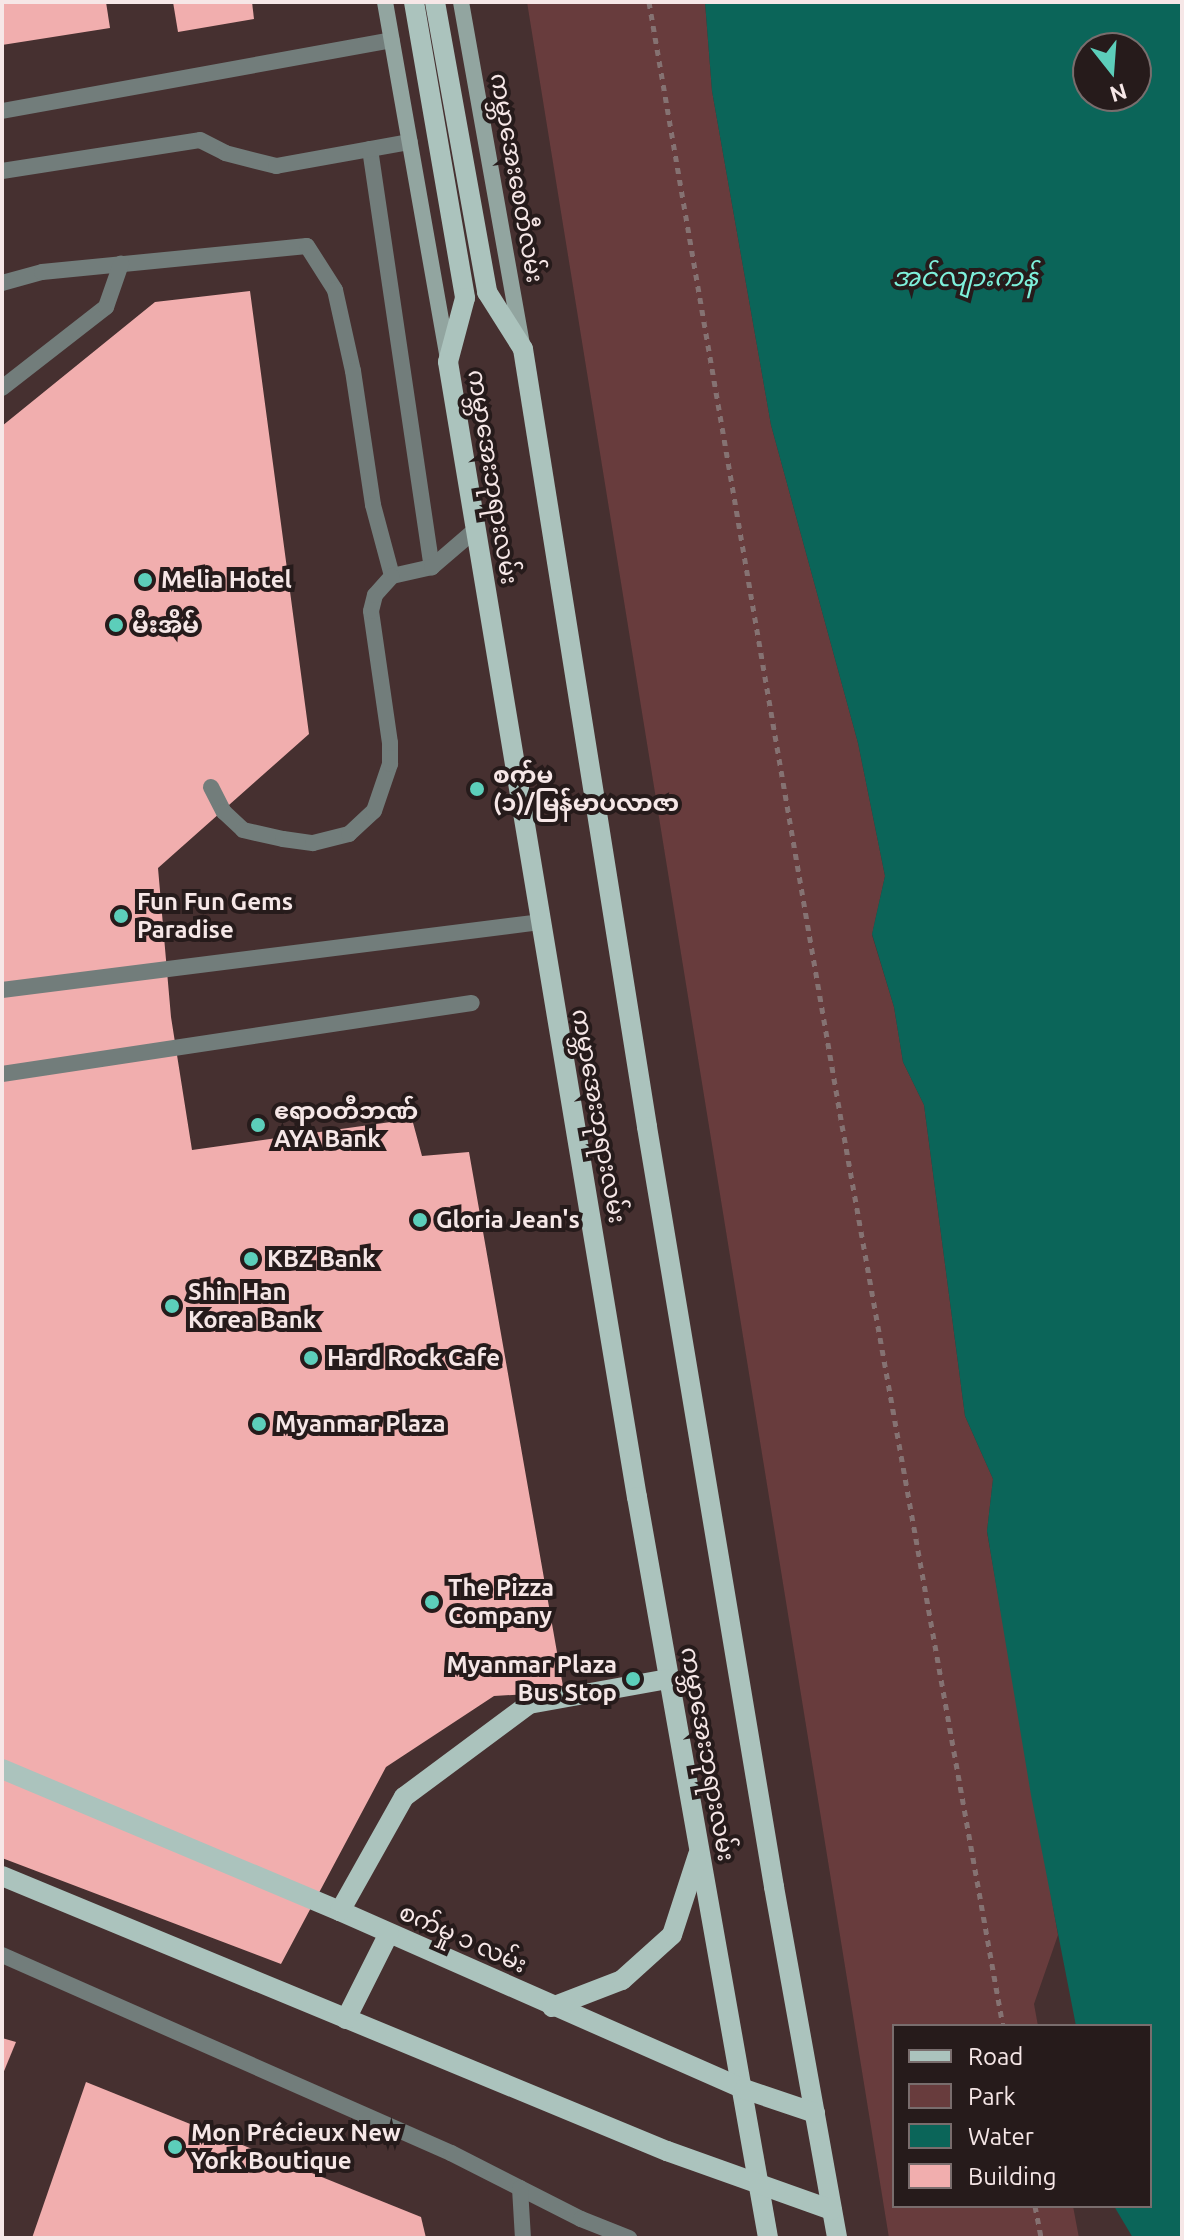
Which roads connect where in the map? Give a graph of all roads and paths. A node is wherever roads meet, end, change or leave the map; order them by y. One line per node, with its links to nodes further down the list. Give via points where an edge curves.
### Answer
1 (385, 2): 6 (main road)
2 (414, 2): 14 (main road, ကမ္ဘာအေးဘုရားလမ်း, via 465,298)
3 (435, 2): 13 (main road, ကမ္ဘာအေးဘုရားလမ်း, via 487,292)
4 (649, 2): 33 (path)
5 (462, 9): 13 (main road, ကမ္ဘာအေးစေတီလမ်း)
6 (392, 40): 7 (street); 8 (main road)
7 (2, 111)
8 (410, 142): 9 (street); 14 (main road)
9 (370, 149): 10 (street, via 276,166 225,153 200,140); 17 (street)
10 (2, 171)
11 (121, 264): 12 (street, via 42,272); 15 (street, via 106,307); 18 (street, via 307,246 335,290 373,505)
12 (2, 283)
13 (523, 349): 35 (main road, ကမ္ဘာအေးဘုရားလမ်း, via 647,1127)
14 (448, 362): 16 (main road, ကမ္ဘာအေးဘုရားလမ်း)
15 (2, 388)
16 (475, 530): 17 (street); 20 (main road, ကမ္ဘာအေးဘုရားလမ်း)
17 (432, 567): 18 (street)
18 (392, 576): 19 (street, via 375,595 371,611 390,753 382,793 367,819 349,834 325,841 283,839 243,830 224,812)
19 (211, 787)
20 (539, 922): 21 (street); 24 (main road, ကမ္ဘာအေးဘုရားလမ်း, via 545,990)
21 (2, 990)
22 (472, 1003): 23 (street)
23 (2, 1074)
24 (668, 1679): 26 (main road, ကမ္ဘာအေးဘုရားလမ်း); 28 (main road, via 529,1704 404,1797)
25 (2, 1769): 28 (main road, စက်မှု ၁ လမ်း)
26 (699, 1851): 31 (main road, via 672,1935 622,1980); 34 (main road, ကမ္ဘာအေးဘုရားလမ်း)
27 (2, 1876): 32 (main road)
28 (340, 1911): 29 (main road, စက်မှု ၁ လမ်း)
29 (389, 1933): 31 (main road, စက်မှု ၁ လမ်း); 32 (main road)
30 (2, 1955): 37 (street)
31 (552, 2007): 34 (main road, စက်မှု ၁ လမ်း)
32 (346, 2019): 36 (main road)
33 (1003, 2024)
34 (744, 2089): 35 (main road, စက်မှု ၁ လမ်း); 36 (main road, ကမ္ဘာအေးဘုရားလမ်း)
35 (815, 2113): 39 (main road)
36 (759, 2185): 39 (main road); 42 (main road, ကမ္ဘာအေးဘုရားလမ်း)
37 (520, 2188): 40 (street); 41 (street)
38 (1035, 2208): 44 (path)
39 (832, 2210): 43 (main road)
40 (523, 2238)
41 (629, 2238)
42 (768, 2238)
43 (837, 2238)
44 (1041, 2238)

